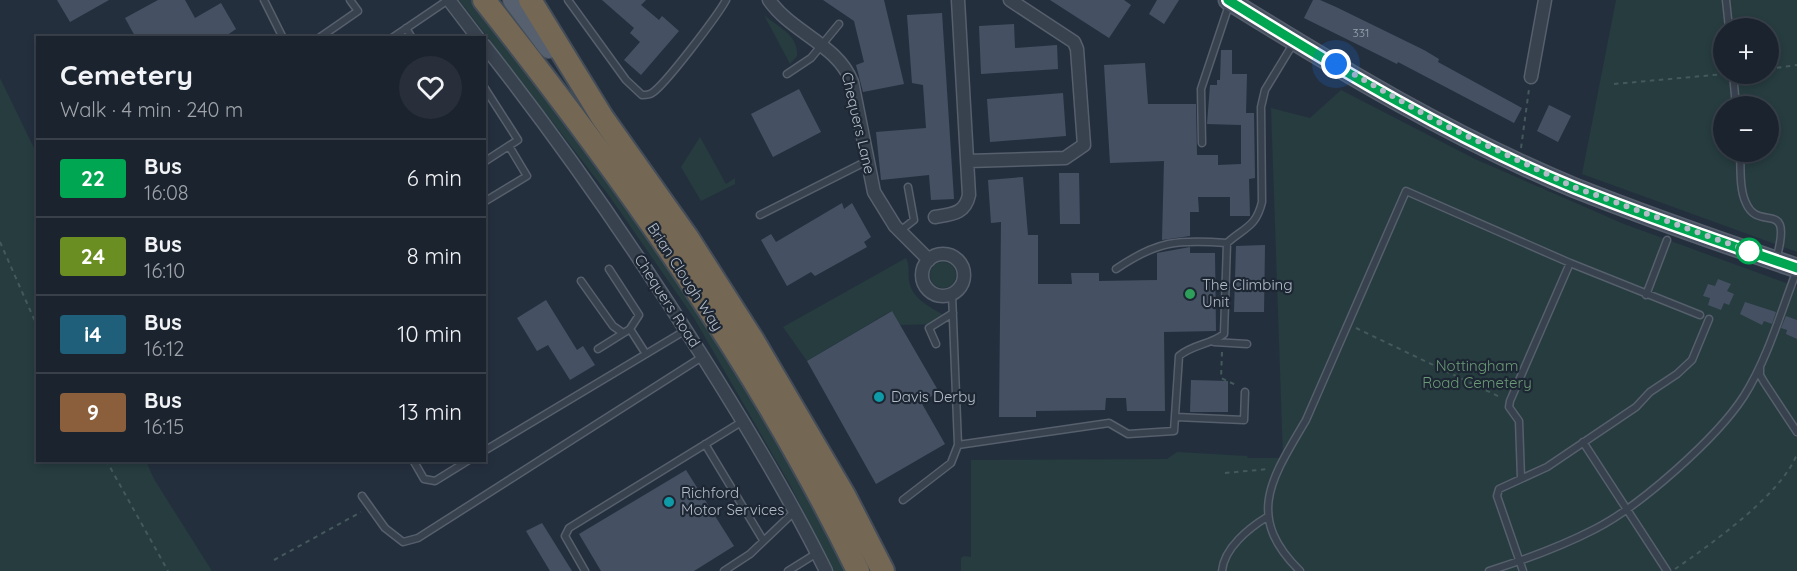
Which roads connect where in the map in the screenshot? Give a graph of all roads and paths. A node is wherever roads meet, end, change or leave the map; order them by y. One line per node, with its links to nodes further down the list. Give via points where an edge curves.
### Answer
1 (264, 0): 18 (lane)
2 (350, 0): 19 (lane, via 358,11)
3 (449, 0): 17 (lane); 22 (street)
4 (484, 0): 108 (highway, Brian Clough Way, via 574,116 660,237 788,442)
5 (513, 0): 34 (main road, Brian Clough Way)
6 (530, 0): 34 (highway)
7 (568, 0): 8 (lane, via 626,80 642,95 652,93 719,14)
8 (726, 0)
9 (770, 0): 24 (street, Chequers Lane, via 783,17)
10 (958, 0): 40 (street)
11 (1010, 0): 40 (street, via 1074,42 1084,145 1065,158)
12 (1545, 0): 30 (street)
13 (1726, 0): 15 (lane)
14 (1229, 1): 23 (street); 35 (lane, via 1201,89)
15 (1727, 18)
16 (839, 24): 24 (lane)
17 (406, 28): 20 (lane); 21 (lane)
18 (282, 36)
19 (322, 36)
20 (395, 36)
21 (411, 36)
22 (476, 36)
23 (1295, 41): 49 (lane, via 1265,90 1261,107 1259,213 1254,224); 51 (street, via 1440,123 1574,187)
24 (822, 45): 28 (lane, via 800,68); 39 (street, Chequers Lane, via 846,67 852,82)
25 (486, 48): 65 (street, Chequers Road, via 577,170)
26 (1797, 65): 27 (path)
27 (1779, 67)
28 (787, 74)
29 (1713, 76): 31 (path)
30 (1531, 77)
31 (1614, 84)
32 (486, 90): 36 (lane, via 518,140)
33 (1529, 93): 37 (path)
34 (602, 117): 109 (highway, Brian Clough Way, via 693,247 784,391)
35 (1202, 143)
36 (509, 146): 38 (lane); 43 (lane, via 527,176)
37 (1521, 147)
38 (486, 158)
39 (867, 161): 44 (lane); 46 (street, Chequers Lane, via 878,200)
40 (968, 161): 45 (street, via 969,195 964,209)
41 (1741, 162): 51 (lane, via 1745,203 1752,212 1778,220 1782,226)
42 (908, 187): 46 (lane, via 914,220)
43 (486, 201)
44 (760, 215)
45 (935, 217)
46 (900, 231): 50 (street, Chequers Lane)
47 (1667, 240): 58 (lane)
48 (0, 242): 62 (path)
49 (1227, 243): 54 (lane, via 1168,243 1142,251); 67 (lane)
50 (929, 260): 57 (street, via 923,271 928,289 939,295); 57 (street, via 947,255 962,266 964,279)
51 (1776, 260): 55 (street)
52 (1570, 263): 58 (lane); 63 (lane, via 1406,191); 78 (lane)
53 (609, 269): 64 (lane, via 639,315)
54 (1116, 269)
55 (1797, 269): 76 (lane)
56 (581, 281): 66 (lane, via 613,326)
57 (952, 294): 59 (lane)
58 (1646, 295): 60 (lane)
59 (953, 313): 71 (lane, via 929,328); 84 (lane)
60 (1700, 315)
61 (1709, 319): 82 (lane, via 1688,365 1636,407)
62 (36, 323)
63 (1348, 324): 78 (path); 90 (lane)
64 (630, 329): 66 (lane); 74 (lane)
65 (686, 330): 74 (lane); 75 (street, Chequers Road)
66 (623, 333): 73 (lane)
67 (1224, 333): 68 (lane); 70 (lane)
68 (1214, 342): 69 (lane); 79 (lane, via 1188,349 1179,356)
69 (1222, 343): 70 (lane); 77 (path, via 1221,378)
70 (1232, 343): 72 (lane)
71 (936, 344)
72 (1247, 344)
73 (598, 349)
74 (646, 354): 85 (lane)
75 (703, 357): 80 (street, Chequers Road); 95 (lane, via 418,538 403,542 394,538)
76 (1761, 363): 81 (lane, via 1760,375); 96 (lane, via 1744,395 1710,440)
77 (1245, 392): 79 (lane, via 1244,420)
78 (1510, 401): 92 (lane, via 1509,407 1519,421)
79 (1176, 417): 84 (lane, via 1174,431 1128,435 1108,423)
80 (743, 421): 83 (lane); 97 (street, Chequers Road)
81 (1797, 432)
82 (1583, 442): 92 (lane, via 1547,467); 96 (lane)
83 (705, 444): 99 (lane); 105 (lane, via 569,528 565,536)
84 (958, 445): 94 (lane, via 951,463)
85 (486, 450)
86 (1797, 454): 115 (path, via 1783,476 1747,513)
87 (107, 462): 104 (path)
88 (414, 462): 89 (lane, via 424,478 435,481)
89 (466, 462)
90 (1281, 468): 91 (path); 98 (lane, via 1267,501)
91 (1225, 473)
92 (1521, 478): 101 (lane, via 1499,489 1497,496)
93 (362, 496): 95 (lane)
94 (903, 500)
95 (369, 507): 102 (path)
96 (1627, 508): 101 (lane, via 1596,529); 114 (lane)
97 (795, 511): 99 (lane); 100 (street, Chequers Road)
98 (1268, 517): 110 (lane, via 1248,528 1228,553); 111 (lane, via 1268,525 1283,554)
99 (763, 540): 106 (lane)
100 (817, 553): 103 (lane); 107 (street, Chequers Road)
101 (1519, 559): 112 (lane); 113 (lane)
102 (274, 560)
103 (792, 570)
104 (168, 571)
105 (585, 571)
106 (724, 571)
107 (826, 571)
108 (858, 571)
109 (883, 571)
110 (1222, 571)
111 (1300, 571)
112 (1489, 571)
113 (1523, 571)
114 (1667, 571)
115 (1673, 571)

